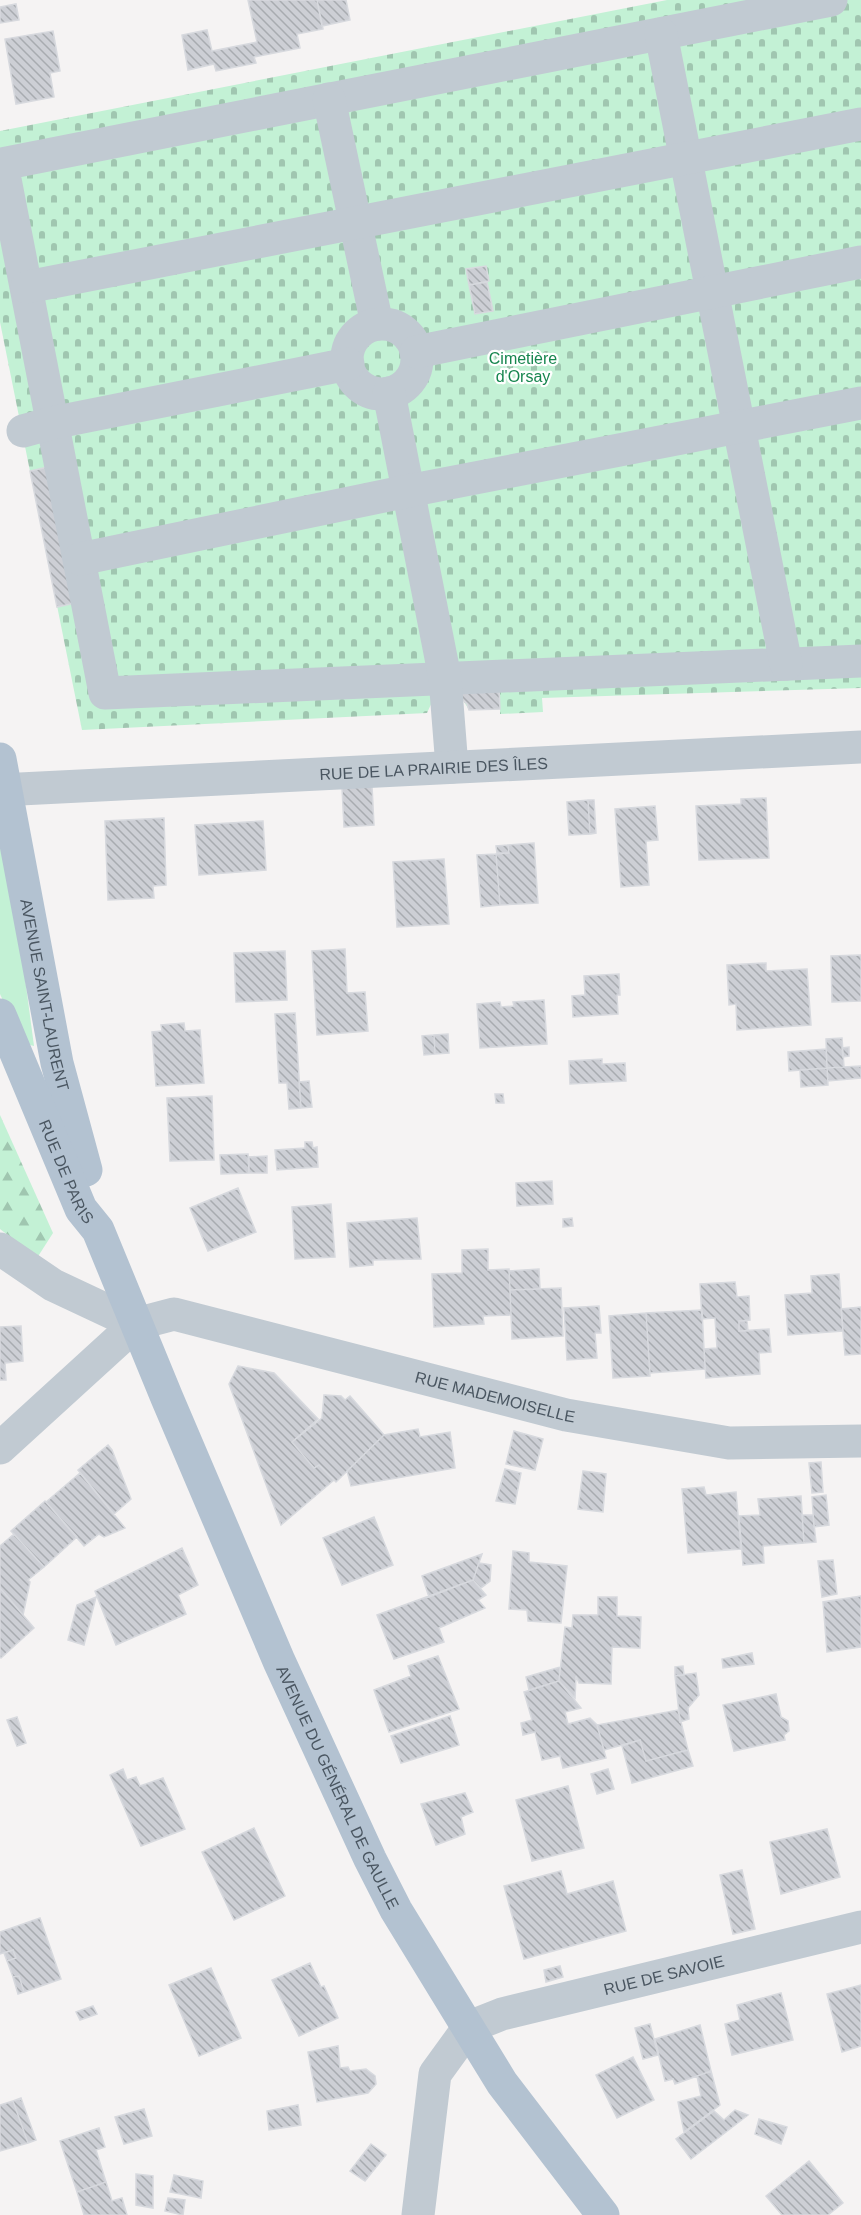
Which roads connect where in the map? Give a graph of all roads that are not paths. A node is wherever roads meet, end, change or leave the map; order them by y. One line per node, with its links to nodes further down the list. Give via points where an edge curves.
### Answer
1 (831, 0): 2 (street)
2 (661, 34): 3 (street); 5 (street)
3 (329, 99): 6 (street); 8 (street, via 2,164)
4 (861, 123): 5 (street)
5 (684, 159): 6 (street); 9 (street)
6 (355, 224): 8 (street); 10 (street)
7 (861, 262): 9 (street)
8 (27, 286): 16 (street)
9 (712, 291): 11 (street); 15 (street)
10 (377, 324): 11 (street, via 390,324 402,330); 12 (street, via 354,338 348,350)
11 (416, 352): 13 (street, via 417,366 411,378)
12 (348, 364): 13 (street, via 352,377 362,387 375,393); 16 (street)
13 (389, 393): 17 (street)
14 (861, 403): 15 (street)
15 (738, 426): 17 (street); 20 (street)
16 (37, 427): 18 (street)
17 (408, 491): 18 (street); 21 (street)
18 (80, 558): 21 (street, via 105,693)
19 (861, 661): 20 (street)
20 (786, 664): 21 (street)
21 (446, 678): 24 (street)
22 (861, 747): 24 (street, RUE DE LA PRAIRIE DES ÎLES)
23 (0, 759): 25 (main road, AVENUE SAINT-LAURENT)
24 (452, 767): 25 (street, RUE DE LA PRAIRIE DES ÎLES, via 20,789)
25 (3, 794): 27 (main road, AVENUE SAINT-LAURENT, via 57,1063 95,1198)
26 (0, 1015): 27 (main road, RUE DE PARIS, via 81,1209)
27 (99, 1230): 29 (main road, RUE DE PARIS)
28 (0, 1249): 29 (street, via 53,1285)
29 (136, 1324): 30 (street, RUE MADEMOISELLE, via 174,1314 566,1415 729,1443); 31 (street); 33 (main road, AVENUE DU GÉNÉRAL DE GAULLE, via 279,1661 370,1859 396,1910)
30 (861, 1441)
31 (0, 1448)
32 (861, 1927): 33 (street, RUE DE SAVOIE, via 502,2014)
33 (469, 2027): 34 (street, via 435,2074); 35 (main road, AVENUE DU GÉNÉRAL DE GAULLE, via 502,2083)
34 (418, 2215)
35 (603, 2215)

